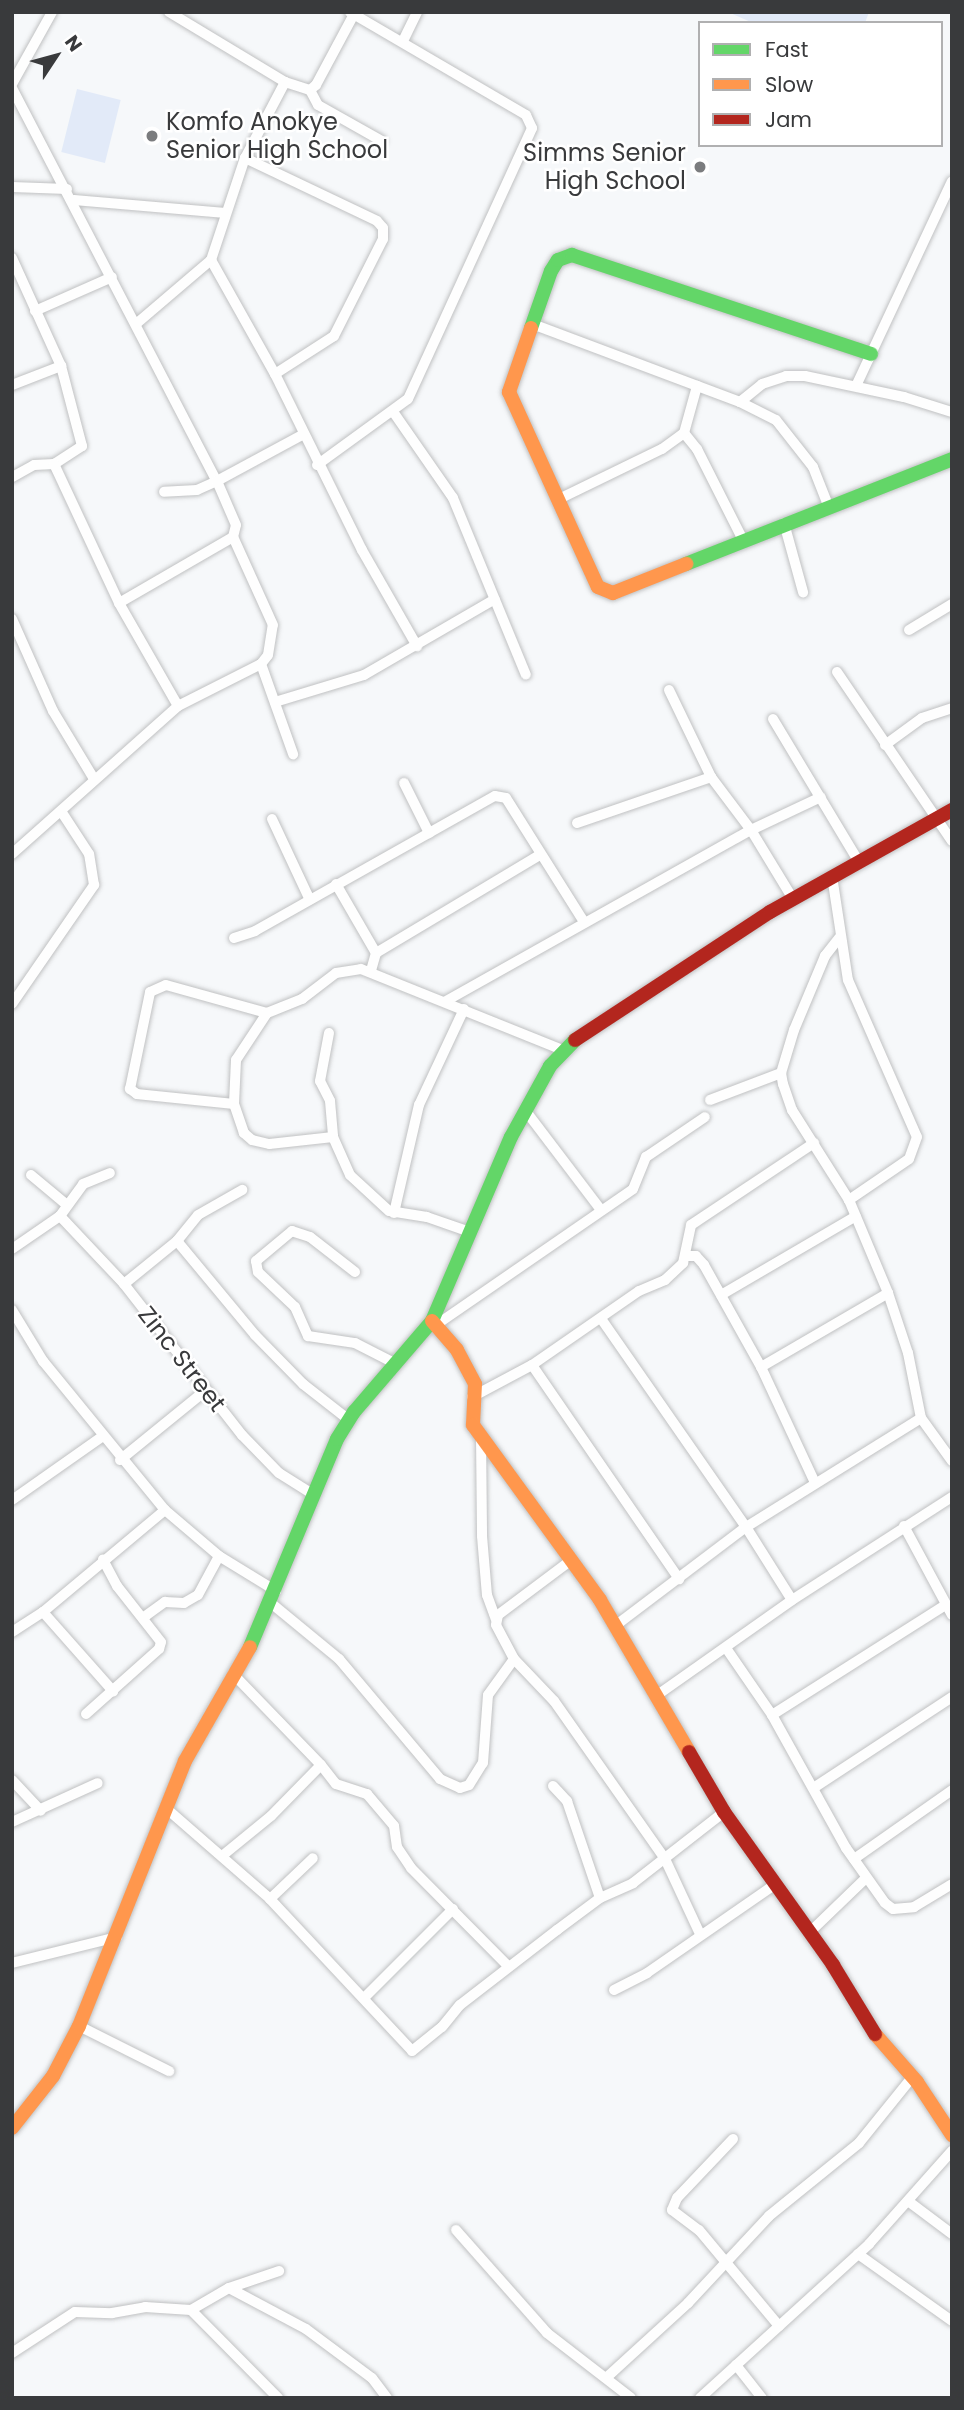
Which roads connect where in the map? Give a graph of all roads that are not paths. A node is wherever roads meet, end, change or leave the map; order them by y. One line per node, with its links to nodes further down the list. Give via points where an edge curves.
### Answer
1 (52, 12): 6 (street)
2 (169, 12): 7 (street)
3 (417, 12): 5 (street)
4 (352, 13): 5 (street); 8 (street)
5 (403, 41): 30 (street, via 526,115 532,128 418,384)
6 (13, 81): 13 (street)
7 (285, 82): 8 (street); 10 (street)
8 (310, 90): 9 (street, via 318,105)
9 (382, 141)
10 (245, 158): 15 (street); 24 (street, via 377,221 383,228 383,239 334,336)
11 (952, 181): 22 (street)
12 (12, 187): 13 (street)
13 (67, 188): 14 (street)
14 (74, 200): 15 (street); 18 (street)
15 (225, 213): 17 (street)
16 (12, 258): 19 (street)
17 (211, 260): 20 (street); 24 (street)
18 (111, 277): 19 (street); 20 (street)
19 (35, 311): 23 (street)
20 (136, 324): 37 (street)
21 (535, 325): 22 (street, via 551,271 558,260 572,255); 26 (street); 39 (street, via 509,392)
22 (871, 354): 27 (street)
23 (61, 366): 25 (street); 34 (street, via 82,446)
24 (275, 374): 32 (street)
25 (12, 386)
26 (696, 386): 28 (street); 31 (street)
27 (856, 386): 28 (street, via 786,376 762,384); 29 (street)
28 (740, 402): 40 (street, via 776,420 792,436 813,467)
29 (952, 412)
30 (394, 413): 35 (street); 45 (street, via 453,498)
31 (684, 433): 39 (street, via 662,449); 43 (street, via 697,449)
32 (302, 435): 35 (street); 37 (street)
33 (952, 459): 40 (street)
34 (54, 464): 36 (street, via 34,465); 46 (street)
35 (317, 465): 50 (street)
36 (12, 477)
37 (217, 481): 38 (street, via 197,490); 42 (street, via 236,525)
38 (164, 492)
39 (561, 498): 43 (street, via 587,569 603,591 613,593)
40 (828, 505): 41 (street)
41 (784, 523): 43 (street); 44 (street)
42 (233, 537): 46 (street); 51 (street, via 273,625 272,646)
43 (743, 540)
44 (803, 592)
45 (495, 599): 50 (street); 53 (street)
46 (119, 603): 56 (street)
47 (952, 604): 49 (street)
48 (12, 619): 62 (street, via 53,711)
49 (909, 630)
50 (416, 646): 55 (street, via 364,675)
51 (261, 663): 55 (street); 56 (street)
52 (836, 672): 59 (street)
53 (526, 675)
54 (669, 690): 61 (street)
55 (275, 702): 60 (street)
56 (178, 706): 62 (street)
57 (952, 708): 59 (street, via 922,718)
58 (773, 719): 64 (street)
59 (885, 745): 67 (street)
60 (293, 754)
61 (711, 777): 69 (street); 70 (street)
62 (94, 779): 66 (street)
63 (404, 783): 71 (street)
64 (821, 797): 70 (street); 75 (street)
65 (952, 810): 67 (street)
66 (61, 811): 73 (street); 86 (street, via 89,854 94,884)
67 (936, 818): 72 (street); 75 (street)
68 (271, 819): 79 (street)
69 (577, 823)
70 (751, 830): 78 (street); 80 (street)
71 (429, 833): 74 (street, via 495,796 506,798); 77 (street)
72 (952, 841)
73 (12, 854)
74 (540, 855): 80 (street); 83 (street)
75 (859, 862): 76 (street)
76 (832, 876): 78 (street); 82 (street)
77 (336, 884): 79 (street); 83 (street)
78 (793, 899): 90 (street, via 604,1018)
79 (310, 900): 81 (street)
80 (584, 922): 85 (street)
81 (234, 938)
82 (839, 938): 91 (street, via 820,967); 101 (street, via 852,990 917,1137 909,1159)
83 (376, 953): 84 (street)
84 (371, 971): 85 (street); 88 (street, via 336,973 302,999)
85 (446, 1001): 87 (street)
86 (12, 1004)
87 (464, 1009): 90 (street); 104 (street, via 419,1105)
88 (267, 1013): 93 (street, via 236,1060); 93 (street, via 166,985 150,992 130,1089 137,1094)
89 (329, 1033): 96 (street, via 320,1081 330,1101)
90 (563, 1050): 94 (street)
91 (781, 1073): 92 (street); 97 (street, via 792,1110)
92 (710, 1100)
93 (234, 1104): 96 (street, via 244,1133 258,1143)
94 (525, 1110): 103 (street); 107 (street)
95 (705, 1117): 103 (street, via 646,1157 634,1189)
96 (333, 1137): 104 (street, via 351,1175)
97 (814, 1143): 101 (street); 110 (street, via 691,1225)
98 (110, 1173): 102 (street, via 83,1184)
99 (32, 1175): 102 (street)
100 (242, 1190): 108 (street, via 198,1215)
101 (849, 1200): 106 (street)
102 (67, 1205): 105 (street)
103 (601, 1210): 117 (street)
104 (394, 1213): 107 (street, via 427,1217)
105 (60, 1216): 109 (street); 112 (street, Zinc Street)
106 (856, 1216): 113 (street); 114 (street)
107 (470, 1231): 117 (street)
108 (177, 1241): 112 (street); 124 (street, via 255,1335 303,1384)
109 (12, 1249)
110 (687, 1255): 114 (street, via 696,1256 704,1265); 116 (street, via 670,1276 639,1291)
111 (355, 1272): 118 (street, via 310,1237 292,1231 256,1261 258,1272 295,1307 308,1336 355,1343)
112 (124, 1284): 121 (street, Zinc Street)
113 (888, 1293): 120 (street); 123 (street, via 908,1353)
114 (721, 1296): 120 (street)
115 (12, 1311): 125 (street, via 43,1361)
116 (602, 1320): 119 (street); 135 (street)
117 (434, 1323): 118 (street); 122 (street, via 468,1368 475,1384)
118 (394, 1363): 124 (street)
119 (532, 1365): 122 (street); 139 (street)
120 (761, 1367): 129 (street)
121 (205, 1390): 127 (street); 130 (street, Zinc Street, via 279,1474)
122 (472, 1397): 126 (street, via 471,1420)
123 (921, 1418): 128 (street); 129 (street)
124 (349, 1420): 130 (street)
125 (103, 1436): 127 (street); 131 (street)
126 (481, 1436): 138 (street); 146 (street, via 482,1536 487,1595)
127 (120, 1460): 133 (street)
128 (952, 1461)
129 (815, 1483): 135 (street)
130 (311, 1493): 140 (street)
131 (13, 1497)
132 (952, 1497): 134 (street)
133 (165, 1510): 136 (street); 137 (street)
134 (904, 1526): 141 (street); 142 (street)
135 (746, 1527): 139 (street); 141 (street)
136 (219, 1556): 140 (street); 145 (street, via 198,1595 184,1604 165,1602)
137 (103, 1560): 143 (street); 145 (street, via 117,1586)
138 (570, 1561): 146 (street); 148 (street)
139 (679, 1579): 148 (street)
140 (274, 1597): 150 (street, via 339,1659 440,1779 460,1788 469,1784 483,1763 488,1695); 151 (street)
141 (792, 1600): 149 (street)
142 (944, 1606): 144 (street); 156 (street)
143 (43, 1612): 147 (street); 152 (street)
144 (952, 1615)
145 (144, 1618): 152 (street, via 159,1637 159,1649)
146 (496, 1620): 150 (street)
147 (14, 1626)
148 (615, 1626): 153 (street)
149 (726, 1648): 153 (street); 156 (street)
150 (514, 1659): 169 (street, via 554,1701)
151 (233, 1674): 157 (street); 163 (street, via 202,1725)
152 (113, 1691): 155 (street)
153 (656, 1696): 165 (street)
154 (952, 1697): 161 (street)
155 (86, 1714)
156 (772, 1716): 161 (street)
157 (321, 1765): 167 (street, via 271,1816); 176 (street, via 337,1784 367,1794 394,1826 397,1847 411,1868)
158 (12, 1780): 164 (street)
159 (98, 1783): 164 (street)
160 (553, 1786): 174 (street, via 567,1801)
161 (815, 1787): 170 (street)
162 (952, 1790): 170 (street)
163 (167, 1810): 167 (street); 179 (street)
164 (41, 1811): 166 (street)
165 (724, 1812): 169 (street); 172 (street)
166 (12, 1822)
167 (222, 1856): 175 (street)
168 (313, 1858): 175 (street)
169 (665, 1859): 174 (street, via 632,1883); 178 (street)
170 (854, 1859): 171 (street)
171 (866, 1878): 173 (street, via 893,1909 914,1907); 177 (street)
172 (776, 1883): 177 (street); 178 (street)
173 (952, 1884)
174 (600, 1898): 181 (street)
175 (270, 1899): 183 (street)
176 (453, 1909): 181 (street); 183 (street)
177 (810, 1931): 186 (street, via 874,2032)
178 (700, 1934): 182 (street)
179 (118, 1937): 180 (street); 184 (street)
180 (12, 1964)
181 (509, 1967): 183 (street, via 412,2051)
182 (614, 1990)
183 (366, 1996)
184 (79, 2026): 185 (street); 187 (street, via 53,2076)
185 (169, 2071)
186 (913, 2077): 188 (street); 195 (street, via 859,2143 779,2207)
187 (13, 2123)
188 (952, 2135)
189 (733, 2139): 195 (street, via 677,2198 672,2210 691,2221)
190 (952, 2151): 191 (street)
191 (908, 2200): 193 (street); 194 (street)
192 (456, 2230): 203 (street, via 547,2333)
193 (952, 2234)
194 (858, 2254): 199 (street); 200 (street)
195 (725, 2264): 200 (street); 203 (street)
196 (279, 2271): 197 (street)
197 (229, 2288): 198 (street); 205 (street, via 306,2329 372,2378)
198 (191, 2310): 201 (street, via 145,2307 112,2313 75,2312); 204 (street)
199 (952, 2321)
200 (779, 2326): 202 (street)
201 (12, 2353)
202 (736, 2365): 207 (street); 208 (street)
203 (606, 2378): 206 (street)
204 (278, 2398)
205 (387, 2398)
206 (631, 2398)
207 (700, 2398)
208 (762, 2398)

